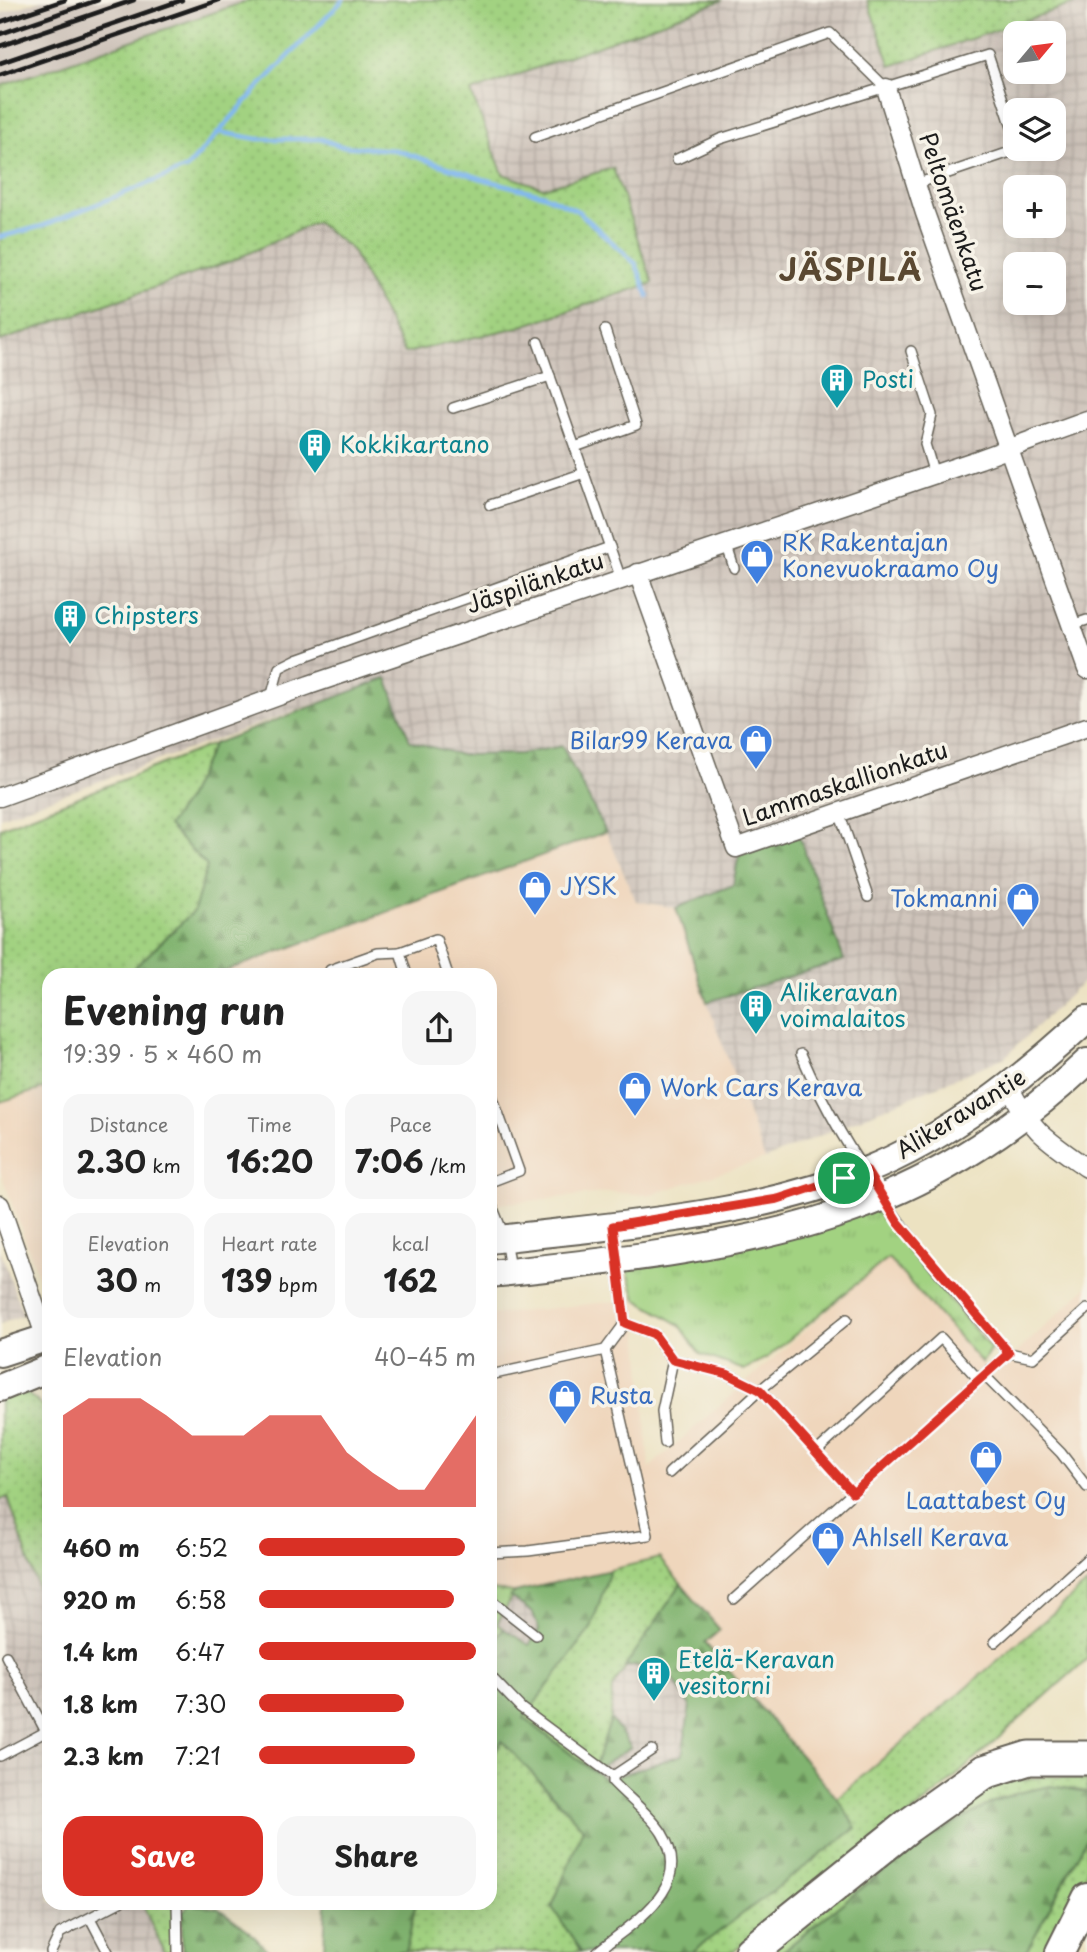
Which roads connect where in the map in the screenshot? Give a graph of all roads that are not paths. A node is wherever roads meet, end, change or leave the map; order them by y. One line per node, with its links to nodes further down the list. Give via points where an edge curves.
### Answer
1 (886, 88): 2 (lane, via 988,55); 3 (lane, via 830,33); 5 (lane, via 720,139); 6 (street, Peltomäenkatu)
2 (1003, 100)
3 (535, 137)
4 (1003, 154): 6 (lane)
5 (677, 159)
6 (916, 184): 14 (street, Peltomäenkatu)
7 (605, 330): 13 (lane, via 636,425)
8 (538, 342): 10 (lane)
9 (911, 351): 16 (lane, via 932,415 925,444)
10 (550, 376): 11 (lane); 13 (lane)
11 (453, 408)
12 (1087, 420): 14 (street, Jäspilänkatu)
13 (575, 447): 15 (lane)
14 (1011, 449): 16 (street, Jäspilänkatu); 22 (street, Peltomäenkatu)
15 (584, 473): 17 (lane); 19 (lane)
16 (934, 474): 18 (street, Jäspilänkatu)
17 (490, 505)
18 (726, 543): 20 (lane); 21 (street, Jäspilänkatu)
19 (610, 548): 21 (lane); 24 (lane, via 297,659 279,668)
20 (734, 568)
21 (630, 576): 24 (street, Jäspilänkatu); 27 (street, Lammaskallionkatu, via 736,848)
22 (1079, 623): 23 (street, Peltomäenkatu)
23 (1087, 669)
24 (271, 699): 26 (street, Jäspilänkatu)
25 (1087, 727): 27 (street, Lammaskallionkatu)
26 (0, 797)
27 (839, 812): 28 (lane)
28 (868, 897)
29 (400, 952): 30 (lane, via 378,953); 31 (lane); 32 (lane, via 436,939)
30 (336, 968)
31 (405, 968)
32 (446, 968)
33 (1087, 1019): 36 (street, Alikeravantie)
34 (801, 1054): 40 (lane, via 816,1089)
35 (1087, 1062): 38 (street, Alikeravantie)
36 (1009, 1087): 38 (street); 40 (street, Alikeravantie, via 967,1116)
37 (497, 1110): 41 (lane, via 519,1171)
38 (1024, 1116): 39 (street, via 1037,1133); 42 (street, Alikeravantie, via 954,1161)
39 (1087, 1168)
40 (866, 1170): 42 (lane); 44 (street, Alikeravantie, via 778,1199)
41 (497, 1179)
42 (882, 1197): 46 (street, Alikeravantie, via 755,1237); 55 (lane)
43 (0, 1205): 51 (street)
44 (613, 1226): 45 (street, Alikeravantie); 46 (lane)
45 (497, 1239): 47 (lane)
46 (618, 1258): 47 (street, Alikeravantie); 50 (lane)
47 (500, 1273)
48 (1087, 1309): 55 (lane, via 1033,1358)
49 (847, 1319): 61 (lane)
50 (625, 1323): 53 (lane); 56 (lane, via 654,1334)
51 (42, 1324)
52 (42, 1342): 54 (street)
53 (605, 1350): 58 (lane); 67 (lane, via 648,1535)
54 (0, 1353)
55 (1009, 1353): 59 (lane)
56 (673, 1360): 61 (lane, via 727,1374); 62 (lane, via 662,1411)
57 (42, 1371): 60 (street)
58 (497, 1373)
59 (981, 1378): 63 (lane, via 941,1338); 65 (lane, via 1060,1453); 66 (lane)
60 (0, 1388)
61 (760, 1390): 63 (lane); 64 (lane)
62 (665, 1443)
63 (816, 1452): 66 (lane)
64 (669, 1473)
65 (1087, 1487)
66 (853, 1493): 69 (lane)
67 (497, 1552)
68 (1087, 1559): 72 (lane)
69 (734, 1600)
70 (497, 1604): 71 (lane)
71 (537, 1635)
72 (995, 1642)
73 (6, 1656): 75 (lane)
74 (497, 1683): 81 (lane, via 521,1708)
75 (42, 1720)
76 (42, 1734): 78 (lane)
77 (652, 1750): 81 (lane)
78 (0, 1756)
79 (1087, 1758): 82 (highway, via 1048,1756 1005,1764 984,1772)
80 (1087, 1770): 82 (highway, via 1039,1767 1014,1771 983,1780)
81 (613, 1776): 90 (lane, via 613,1782 662,1833 673,1868 668,1888 654,1905)
82 (943, 1801): 91 (highway)
83 (1087, 1898): 92 (main road)
84 (105, 1910): 86 (lane)
85 (177, 1910): 89 (lane)
86 (90, 1918): 87 (lane, via 60,1933); 88 (lane)
87 (51, 1952)
88 (108, 1952)
89 (178, 1952)
90 (597, 1952)
91 (751, 1952)
92 (1060, 1952)

